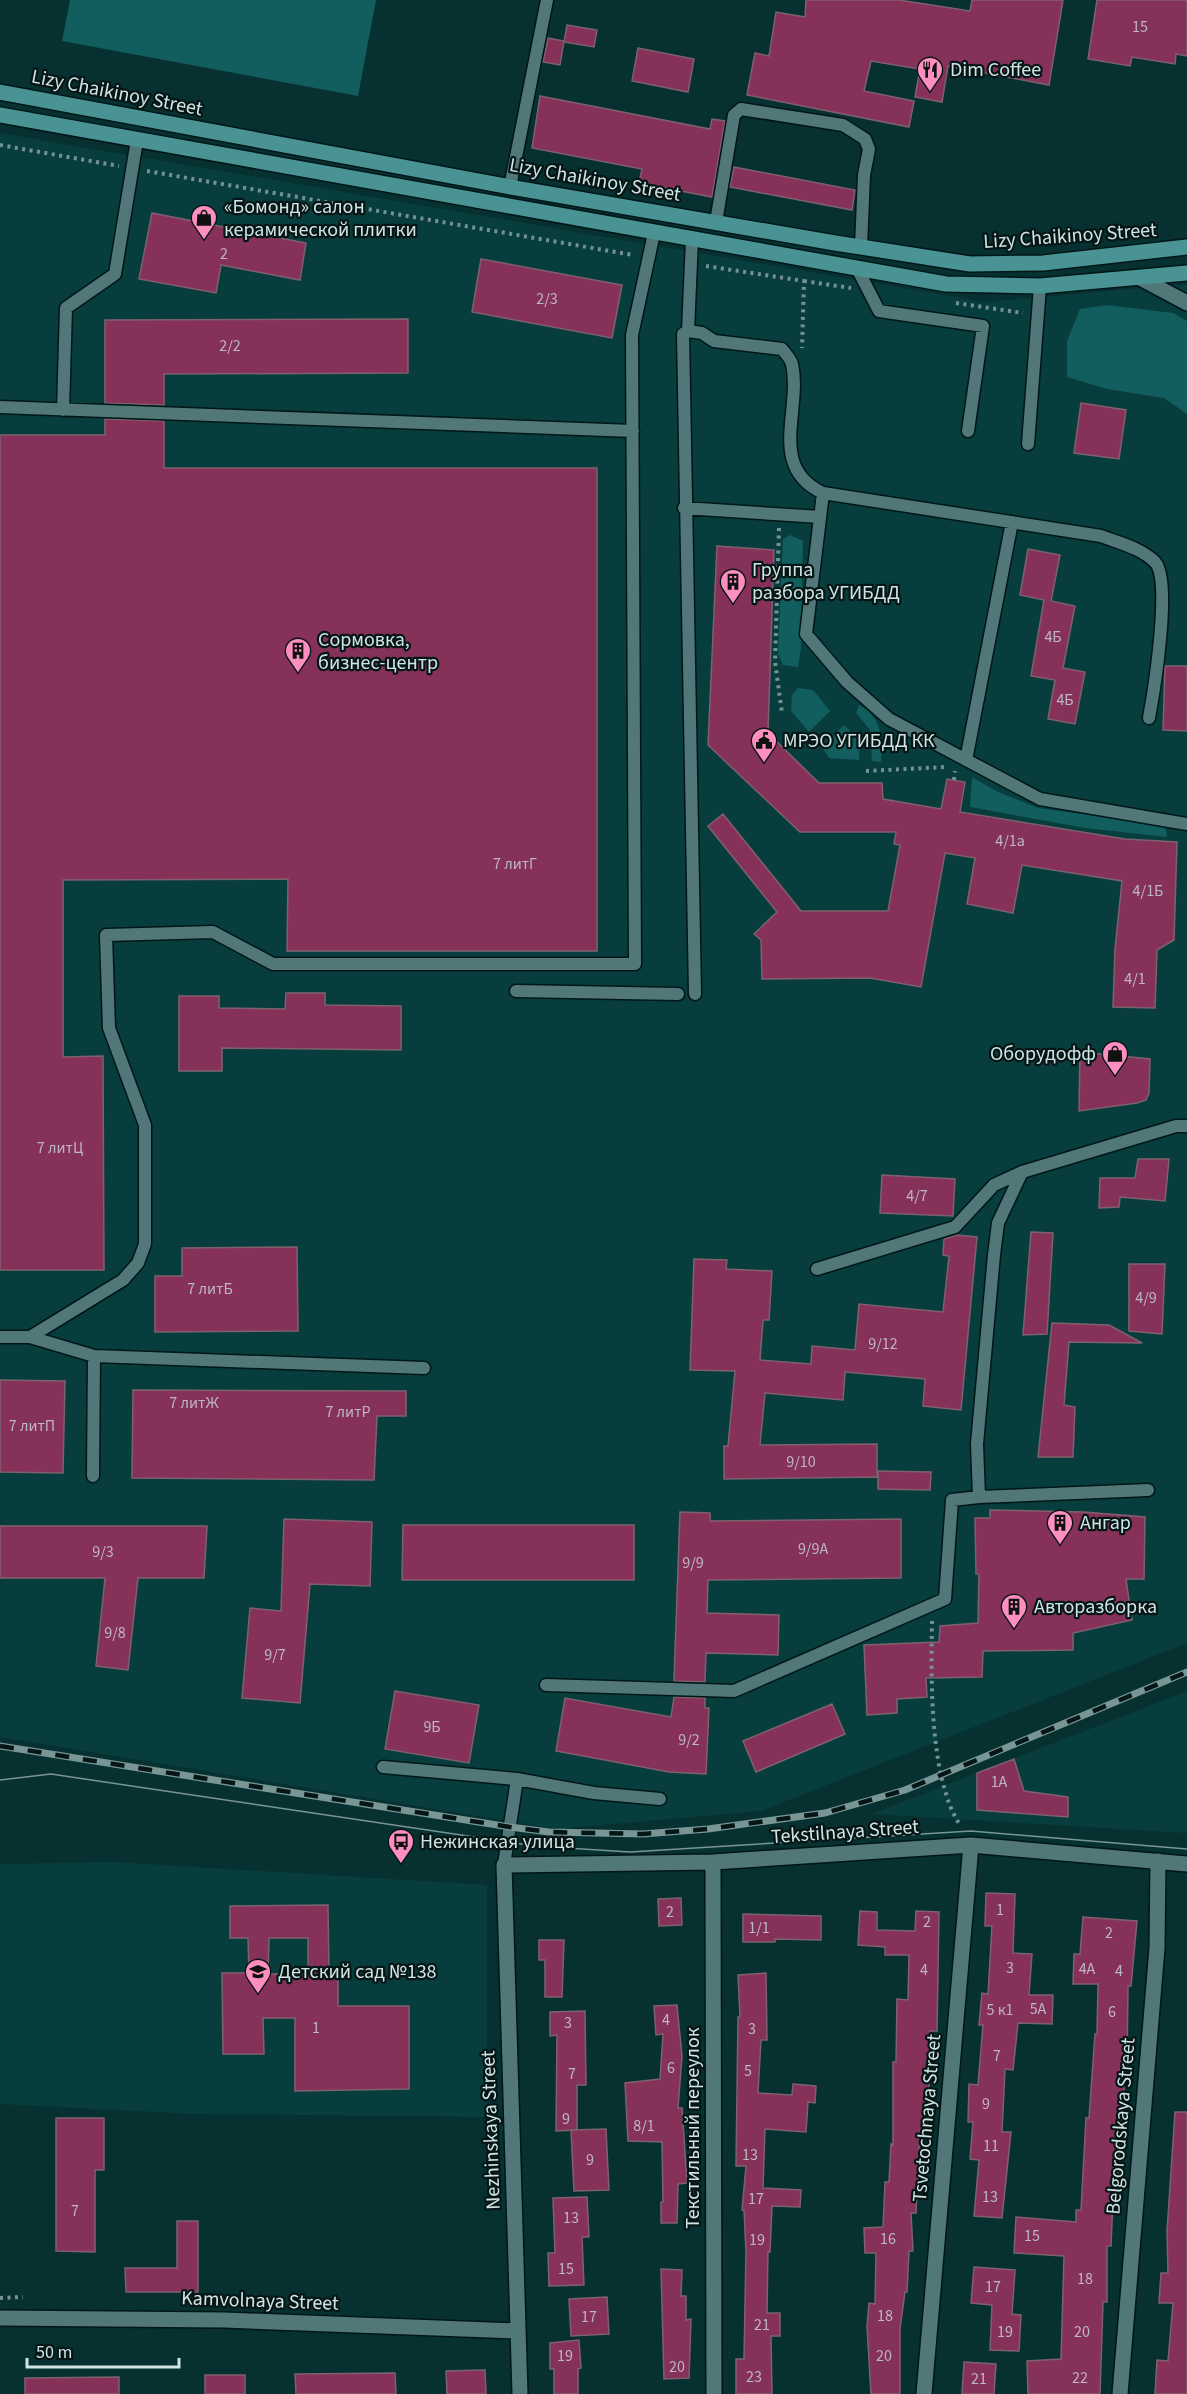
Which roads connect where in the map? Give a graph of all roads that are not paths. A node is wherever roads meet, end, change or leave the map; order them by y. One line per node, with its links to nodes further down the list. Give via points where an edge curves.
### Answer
1 (547, 0): 7 (lane)
2 (0, 92): 4 (main road, Lizy Chaikinoy Street)
3 (0, 115): 5 (main road)
4 (246, 138): 6 (street); 7 (main road, Lizy Chaikinoy Street)
5 (137, 140): 6 (main road); 20 (lane, via 115,274 66,308)
6 (242, 159): 9 (main road)
7 (510, 187): 8 (main road, Lizy Chaikinoy Street)
8 (716, 222): 11 (main road, Lizy Chaikinoy Street); 11 (lane, via 734,115 741,109 843,125 864,139 868,149)
9 (654, 233): 10 (main road); 21 (lane, via 632,336)
10 (692, 239): 13 (main road); 18 (lane)
11 (861, 247): 12 (main road, Lizy Chaikinoy Street, via 970,264 1043,263)
12 (1187, 247)
13 (858, 270): 16 (main road, via 946,284); 22 (lane, via 879,311 983,326)
14 (1187, 273): 15 (main road)
15 (1140, 278): 16 (main road); 17 (street)
16 (1040, 286): 23 (lane)
17 (1187, 303)
18 (688, 331): 24 (lane, via 702,333 714,341 782,349 792,363 791,462 808,486); 25 (lane, via 683,334)
19 (0, 407): 20 (lane)
20 (63, 410): 21 (lane)
21 (633, 431): 38 (lane, via 635,964 273,964 213,932 106,935 109,1028 145,1125 145,1244 138,1263 123,1280)
22 (968, 431)
23 (1028, 444)
24 (823, 493): 26 (lane); 27 (lane)
25 (684, 508): 26 (lane); 33 (lane)
26 (820, 517): 29 (lane, via 806,634 847,682 889,719)
27 (1012, 522): 28 (lane, via 1101,536 1142,552 1157,564 1162,579 1158,663); 29 (lane)
28 (1149, 718)
29 (966, 760): 30 (lane, via 1040,799)
30 (1187, 824)
31 (516, 991): 32 (lane)
32 (678, 994)
33 (695, 994)
34 (1187, 1126): 35 (lane)
35 (1022, 1172): 36 (lane, via 994,1185 955,1227); 43 (lane, via 998,1223 977,1444)
36 (817, 1269)
37 (0, 1337): 38 (lane)
38 (30, 1337): 39 (lane)
39 (94, 1356): 40 (lane); 41 (lane)
40 (424, 1368)
41 (93, 1476)
42 (1148, 1490): 43 (lane)
43 (979, 1497): 44 (lane, via 952,1500 945,1599 755,1682 734,1691)
44 (546, 1685)
45 (383, 1767): 46 (lane)
46 (517, 1779): 47 (lane, via 594,1793); 52 (lane)
47 (660, 1799)
48 (971, 1845): 49 (street, Tekstilnaya Street); 50 (street, Tekstilnaya Street); 57 (street, Tsvetochnaya Street)
49 (1158, 1861): 51 (street, Tekstilnaya Street); 58 (street, Belgorodskaya Street, via 1157,1948)
50 (713, 1862): 52 (street, Tekstilnaya Street); 56 (street, Текстильный переулок)
51 (1187, 1864)
52 (504, 1865): 54 (street, Nezhinskaya Street)
53 (0, 2318): 54 (street, Kamvolnaya Street, via 224,2320)
54 (518, 2331): 55 (street, Nezhinskaya Street)
55 (520, 2394)
56 (714, 2394)
57 (924, 2394)
58 (1120, 2394)

